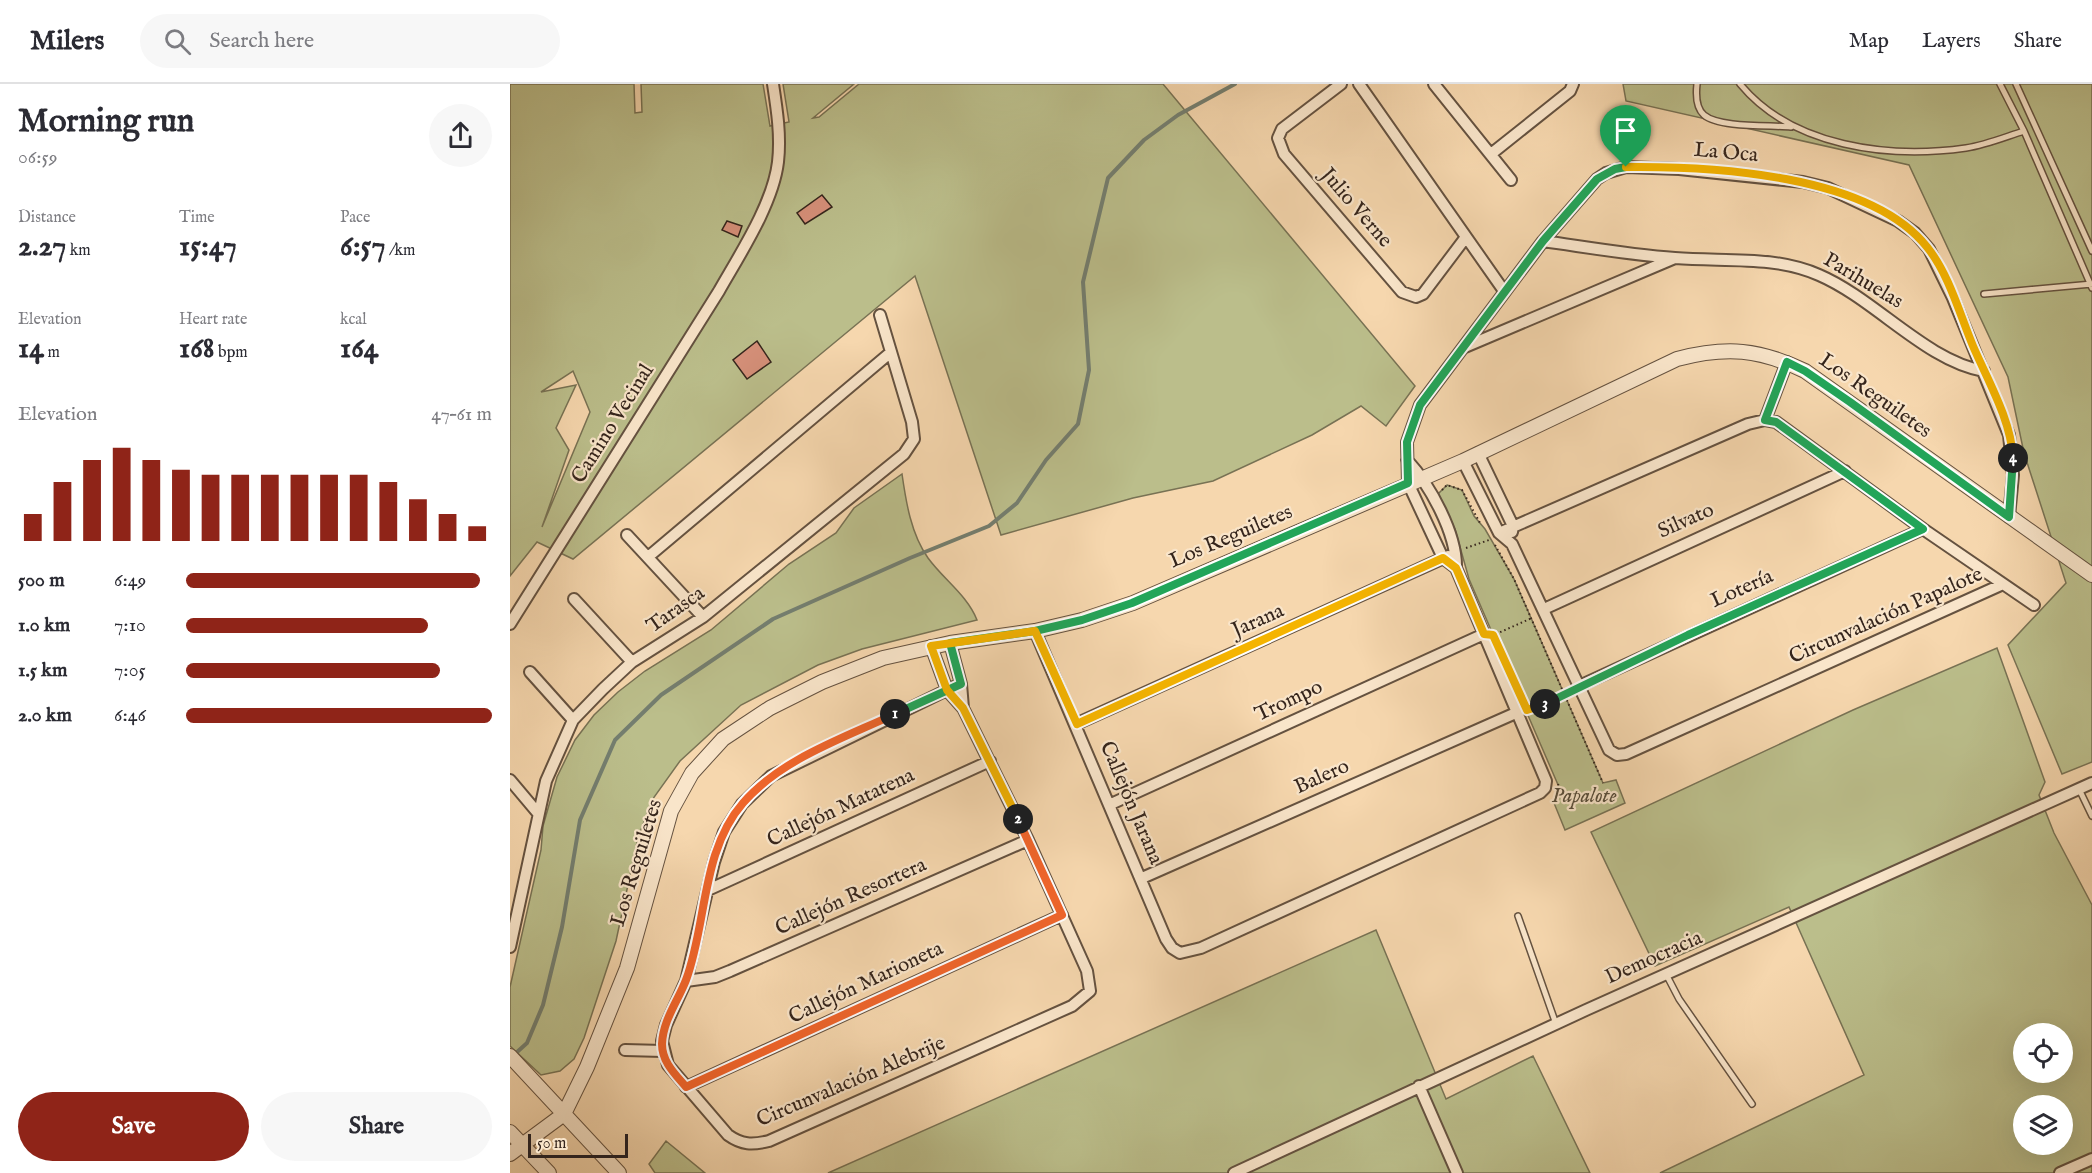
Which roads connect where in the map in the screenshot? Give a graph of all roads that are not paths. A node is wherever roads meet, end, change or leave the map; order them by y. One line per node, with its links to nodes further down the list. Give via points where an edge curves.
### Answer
1 (773, 84): 49 (street, Camino Vecinal, via 779,129 777,165 771,189 746,243 714,301)
2 (1341, 84): 14 (street, Julio Verne, via 1282,129 1278,138 1284,154 1409,296 1423,294)
3 (1359, 84): 14 (street)
4 (1434, 84): 12 (street)
5 (1572, 84): 12 (street, via 1570,91)
6 (1697, 84): 10 (lane, via 1698,105 1704,115 1721,122)
7 (1740, 84): 10 (lane, via 1767,111)
8 (2000, 84): 11 (lane)
9 (2016, 84): 16 (lane)
10 (1793, 127): 11 (lane, via 1829,141 1910,151 1970,147)
11 (2024, 131): 18 (lane)
12 (1491, 154): 13 (street)
13 (1511, 180)
14 (1466, 237): 19 (street)
15 (1543, 241): 17 (street, Parihuelas); 19 (street, La Oca); 25 (street, La Oca, via 1597,179 1615,169 1642,167 1773,177 1828,188 1898,221 1929,249)
16 (2092, 251)
17 (1675, 258): 22 (street, Parihuelas); 25 (street, Parihuelas, via 1759,261 1819,274 1956,363)
18 (2091, 285): 20 (lane)
19 (1504, 291): 22 (street, La Oca)
20 (1984, 294)
21 (880, 315): 23 (street, Tarasca)
22 (1463, 348): 28 (street, La Oca, via 1420,405 1407,442)
23 (890, 353): 40 (street); 48 (street, Tarasca, via 914,439 904,453)
24 (1787, 362): 26 (street); 27 (street, Los Reguiletes, via 1735,351 1677,359); 33 (street, Los Reguiletes, via 1850,402)
25 (1984, 371): 33 (street, La Oca, via 2013,454)
26 (1765, 420): 30 (street, Circunvalación Papalote, via 1776,422); 34 (street)
27 (1478, 453): 29 (street, Los Reguiletes); 34 (street)
28 (1407, 460): 31 (street); 32 (street, La Oca)
29 (1463, 461): 31 (street, Los Reguiletes); 37 (street)
30 (1845, 471): 35 (street, Circunvalación Papalote); 47 (street, Silvato)
31 (1423, 477): 32 (street, Los Reguiletes); 39 (street)
32 (1408, 483): 41 (street); 50 (street, Los Reguiletes, via 1132,603)
33 (2009, 517): 43 (street, Los Reguiletes)
34 (1513, 526): 37 (street); 38 (street, Circunvalación Papalote)
35 (1923, 529): 44 (street, Circunvalación Papalote); 57 (street, Lotería)
36 (627, 535): 40 (street)
37 (1495, 536): 38 (street, Circunvalación Papalote)
38 (1512, 544): 47 (street, Circunvalación Papalote)
39 (1456, 552): 41 (street, Jarana); 42 (street)
40 (648, 557): 48 (street)
41 (1443, 558): 42 (street); 62 (street, Jarana)
42 (1456, 568): 51 (street)
43 (2092, 575)
44 (2003, 585): 46 (street); 57 (street, Circunvalación Papalote, via 1626,754 1617,755 1609,750)
45 (574, 598): 54 (street)
46 (2034, 605)
47 (1544, 609): 57 (street, Circunvalación Papalote)
48 (703, 617): 54 (street, Tarasca)
49 (510, 624)
50 (1035, 631): 52 (street, Los Reguiletes); 62 (street, Callejón Jarana)
51 (1484, 634): 60 (street); 67 (street, Trompo)
52 (950, 643): 53 (street, Los Reguiletes); 56 (street, Circunvalación Alebrije)
53 (931, 646): 58 (street); 86 (street, Los Reguiletes, via 873,662 770,708 723,739 692,773 671,811 659,847 627,968)
54 (632, 662): 61 (street, Tarasca)
55 (530, 672): 61 (street)
56 (961, 684): 58 (street); 59 (street, Circunvalación Alebrije)
57 (1577, 687)
58 (947, 690): 59 (street, Circunvalación Alebrije); 72 (street, via 771,776 742,804 724,832)
59 (963, 708): 63 (street, Circunvalación Alebrije)
60 (1518, 712): 71 (street, Balero); 71 (street, Callejón Jarana, via 1546,781 1540,793 1201,948 1180,953 1172,948)
61 (573, 720): 68 (street, Tarasca)
62 (1077, 724): 67 (street, Callejón Jarana)
63 (990, 761): 70 (street, Circunvalación Alebrije); 72 (street, Callejón Matatena)
64 (510, 780): 68 (street)
65 (2092, 783): 66 (street, Democracia)
66 (2079, 789): 69 (lane); 77 (street, Democracia)
67 (1111, 804): 71 (street, Callejón Jarana)
68 (537, 812): 73 (street, Tarasca)
69 (2092, 816)
70 (1028, 840): 74 (street, Circunvalación Alebrije); 78 (street, Callejón Resortera, via 730,971)
71 (1142, 878)
72 (708, 890): 78 (street)
73 (514, 905): 76 (street, Tarasca)
74 (1062, 915): 84 (street, Callejón Marioneta); 84 (street, Circunvalación Alebrije, via 1090,981 1090,991 1072,1006 769,1142 738,1142)
75 (1518, 916): 79 (lane)
76 (510, 947)
77 (1666, 974): 79 (street, Democracia); 85 (lane)
78 (686, 981): 81 (street, via 666,1025)
79 (1556, 1024): 83 (street, Democracia)
80 (625, 1050): 81 (street)
81 (663, 1052): 84 (street, Circunvalación Alebrije)
82 (510, 1056): 86 (street)
83 (1419, 1086): 93 (street, Democracia); 94 (street)
84 (686, 1087)
85 (1752, 1104)
86 (564, 1114): 88 (street); 92 (street)
87 (510, 1132): 88 (street)
88 (523, 1146): 89 (street); 91 (street)
89 (510, 1154)
90 (2092, 1160): 95 (street)
91 (549, 1173)
92 (619, 1173)
93 (1234, 1173)
94 (1457, 1173)
95 (2060, 1173)

